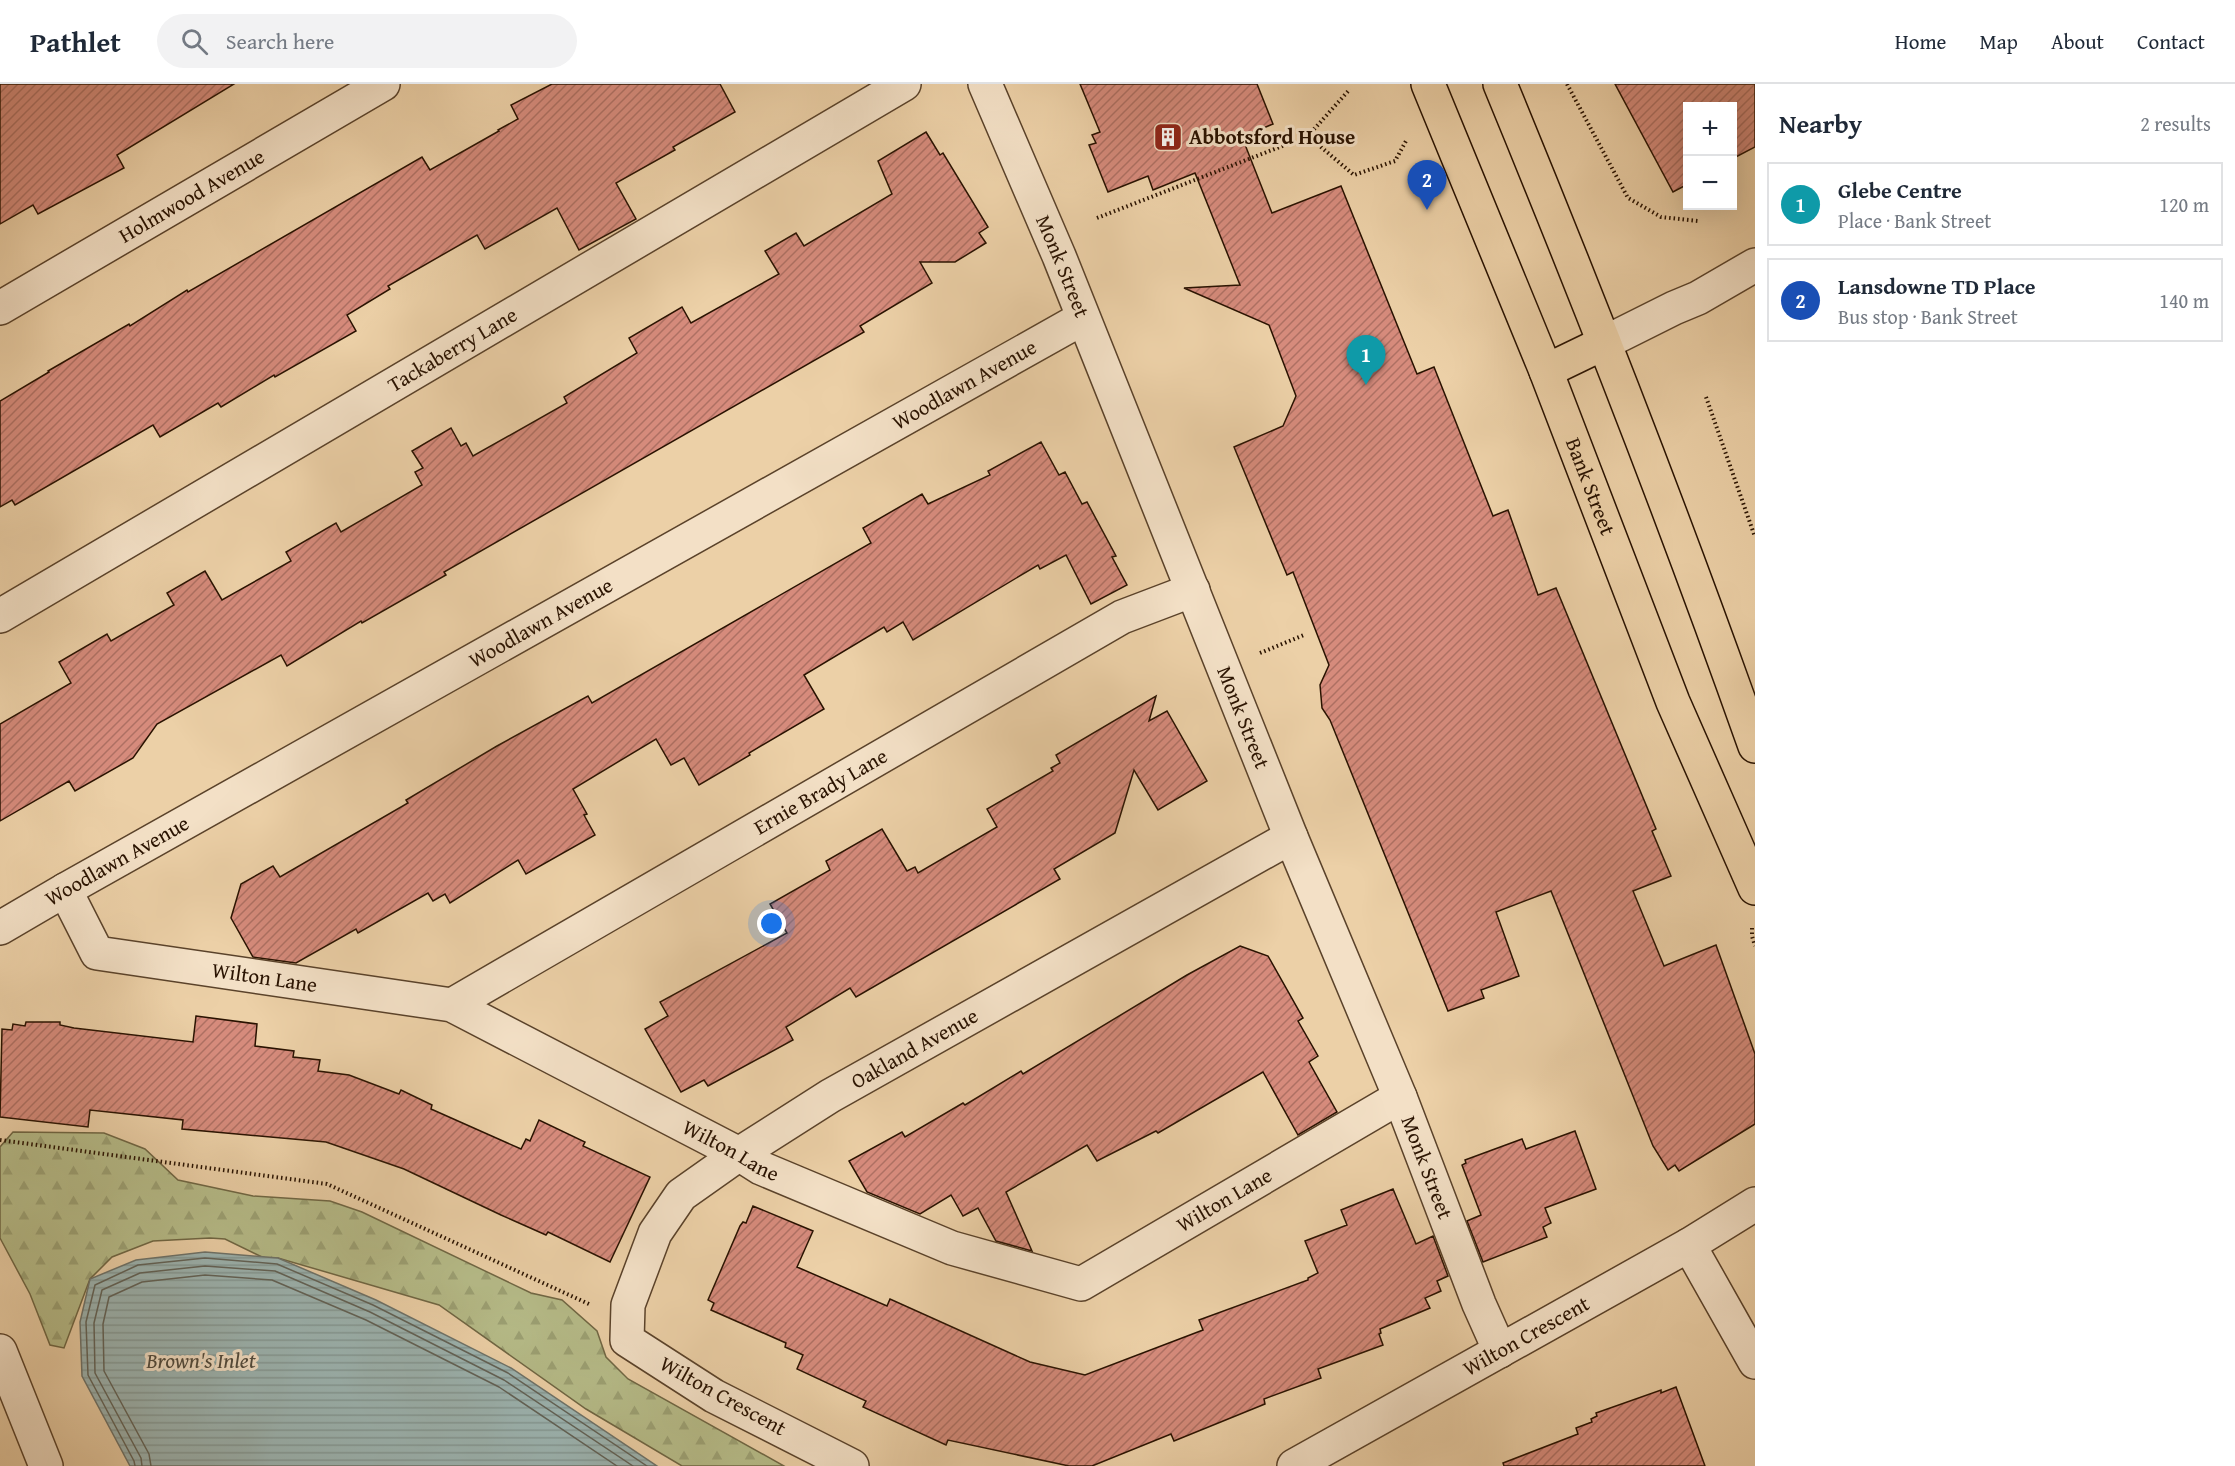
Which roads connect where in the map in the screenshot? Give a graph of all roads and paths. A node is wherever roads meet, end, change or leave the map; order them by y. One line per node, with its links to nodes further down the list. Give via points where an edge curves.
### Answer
1 (383, 84): 13 (street, Holmwood Avenue)
2 (904, 84): 20 (street, Tackaberry Lane)
3 (985, 84): 14 (street, Monk Street)
4 (1428, 84): 16 (main road, Bank Street)
5 (1500, 84): 15 (main road)
6 (1568, 84): 11 (path, via 1628,198 1661,217)
7 (1350, 89): 9 (path)
8 (1410, 135): 9 (path, via 1395,161 1354,175)
9 (1308, 136): 10 (path)
10 (1097, 218)
11 (1698, 221)
12 (1755, 265): 15 (street, via 1698,298)
13 (0, 308)
14 (1083, 318): 19 (street, Monk Street); 26 (street, Woodlawn Avenue)
15 (1604, 343): 16 (main road); 23 (main road)
16 (1546, 371): 25 (main road, Bank Street, via 1673,702)
17 (1706, 397): 18 (path)
18 (1755, 537)
19 (1193, 590): 22 (street, Monk Street); 28 (street, Ernie Brady Lane, via 1122,617)
20 (0, 616)
21 (1304, 635): 22 (path)
22 (1224, 667): 24 (street, Monk Street)
23 (1755, 746)
24 (1291, 837): 29 (street, Monk Street); 31 (street, Oakland Avenue, via 830,1096)
25 (1755, 888)
26 (65, 890): 27 (street, Woodlawn Avenue); 28 (street, Wilton Lane, via 97,953)
27 (0, 928)
28 (453, 1005): 31 (street, Wilton Lane)
29 (1400, 1097): 31 (street, Wilton Lane, via 1081,1284 952,1248 761,1168); 36 (street, Monk Street)
30 (0, 1140): 34 (path, via 327,1184 594,1307)
31 (739, 1154): 34 (street, Oakland Avenue, via 681,1195 655,1233 628,1305)
32 (1755, 1204): 33 (street, Wilton Crescent)
33 (1689, 1245): 36 (street, Wilton Crescent); 37 (street)
34 (627, 1340): 39 (street, Wilton Crescent, via 714,1396)
35 (0, 1351): 38 (street)
36 (1500, 1351): 40 (street, Wilton Crescent)
37 (1755, 1362)
38 (46, 1466)
39 (852, 1466)
40 (1294, 1466)

